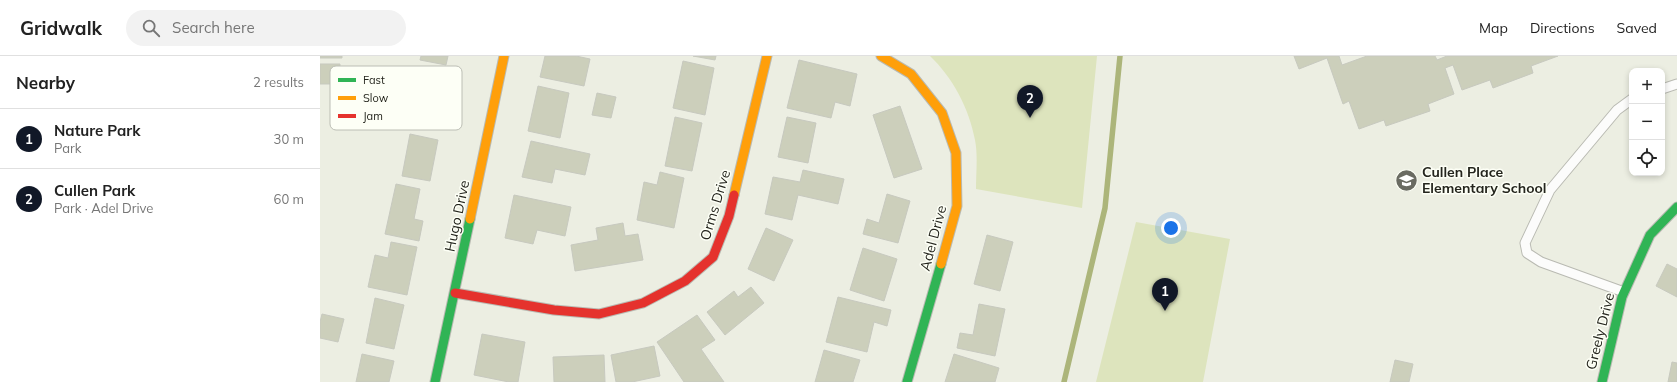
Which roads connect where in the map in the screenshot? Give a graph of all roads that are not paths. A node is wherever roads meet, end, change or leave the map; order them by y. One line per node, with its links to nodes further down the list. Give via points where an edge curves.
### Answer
1 (504, 56): 9 (street, Hugo Drive)
2 (767, 56): 9 (street, Orms Drive, via 729,216 714,257 685,281 643,304 599,314 554,310)
3 (881, 56): 11 (street, Adel Drive, via 911,74 942,113 956,153 957,206)
4 (1677, 84): 5 (lane)
5 (1665, 88)
6 (1629, 101): 8 (lane, via 1617,110 1550,190 1526,243 1527,253 1541,262)
7 (1677, 207): 8 (street, Greely Drive, via 1650,235)
8 (1624, 292): 12 (street, Greely Drive)
9 (455, 294): 10 (street, Hugo Drive)
10 (435, 382)
11 (907, 382)
12 (1602, 382)

